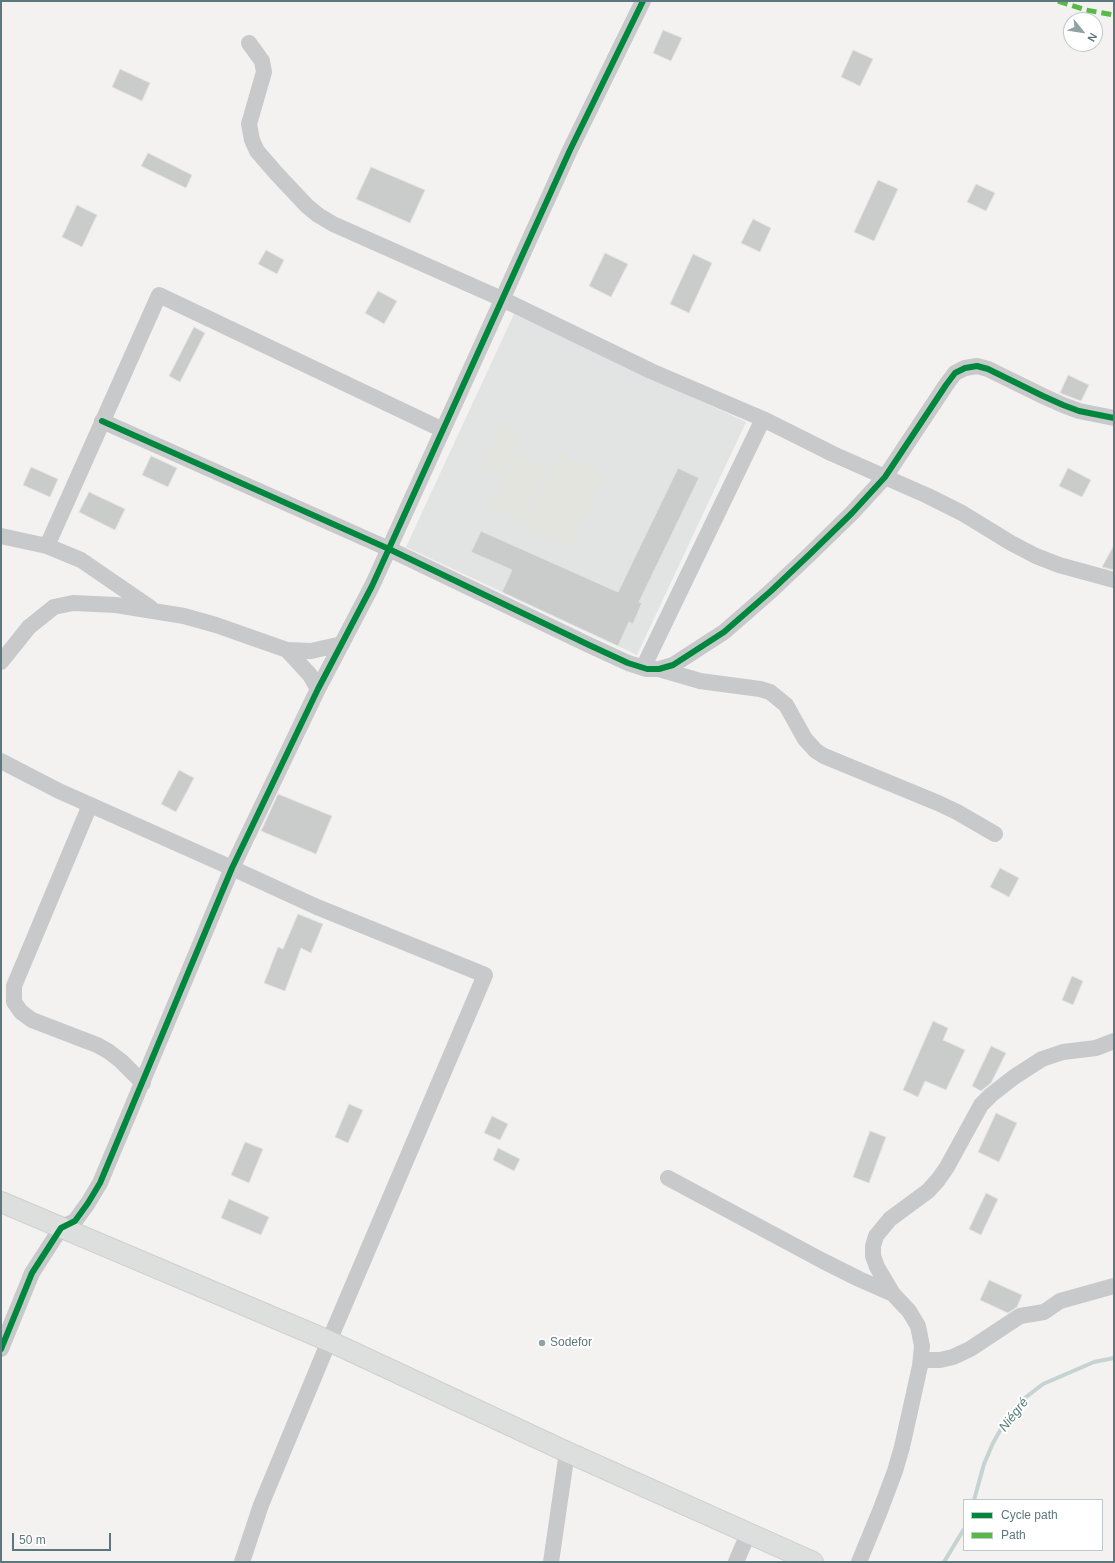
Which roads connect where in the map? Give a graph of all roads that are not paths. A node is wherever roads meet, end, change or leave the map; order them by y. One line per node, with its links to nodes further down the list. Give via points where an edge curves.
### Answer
1 (643, 1): 3 (street)
2 (249, 42): 3 (street, via 262,61 264,72 250,124 252,140 257,151 307,206 333,224)
3 (502, 299): 5 (street, via 651,371); 7 (street)
4 (1114, 418): 8 (street, via 1063,405 988,369 977,366 965,368 955,373 946,385)
5 (763, 419): 8 (street); 17 (street)
6 (102, 421): 7 (street, via 159,295); 10 (street); 11 (street)
7 (443, 430): 11 (street)
8 (885, 477): 12 (street, via 962,513 1036,556); 17 (street, via 815,549 724,632 673,666)
9 (1, 536): 10 (street)
10 (47, 546): 13 (street, via 81,560)
11 (389, 549): 14 (street); 17 (street, via 628,663)
12 (1114, 580)
13 (154, 610): 15 (street, via 216,625); 16 (street, via 89,603 54,607 28,627)
14 (342, 644): 15 (street, via 311,651); 18 (street)
15 (287, 650): 18 (street, via 310,675)
16 (1, 662)
17 (651, 668): 21 (street, via 700,681 770,692 786,705 805,739 816,751 938,803)
18 (318, 689): 22 (street)
19 (1, 761): 20 (street)
20 (90, 805): 22 (street); 24 (street, via 14,986 14,1002 21,1012 32,1020 97,1044 121,1061)
21 (995, 834)
22 (232, 868): 24 (street); 30 (street, via 317,907 485,975)
23 (1114, 1041): 29 (street, via 1096,1048 1063,1052 1042,1059 990,1095 981,1105 948,1167 938,1180 928,1191 890,1219 876,1236 873,1256)
24 (143, 1083): 27 (street, via 100,1183 75,1222)
25 (668, 1178): 29 (street, via 823,1261)
26 (1, 1202): 27 (main road)
27 (61, 1228): 30 (main road); 31 (street, via 32,1273)
28 (1114, 1286): 32 (street, via 1060,1301 1044,1312 1020,1316 970,1350 953,1357)
29 (894, 1294): 32 (street, via 918,1326 922,1346)
30 (329, 1341): 33 (main road); 35 (street, via 261,1506)
31 (1, 1349)
32 (921, 1360): 39 (street, via 895,1471)
33 (567, 1452): 34 (main road); 36 (street)
34 (748, 1534): 37 (street); 38 (main road)
35 (242, 1562)
36 (551, 1562)
37 (736, 1562)
38 (813, 1562)
39 (859, 1562)

